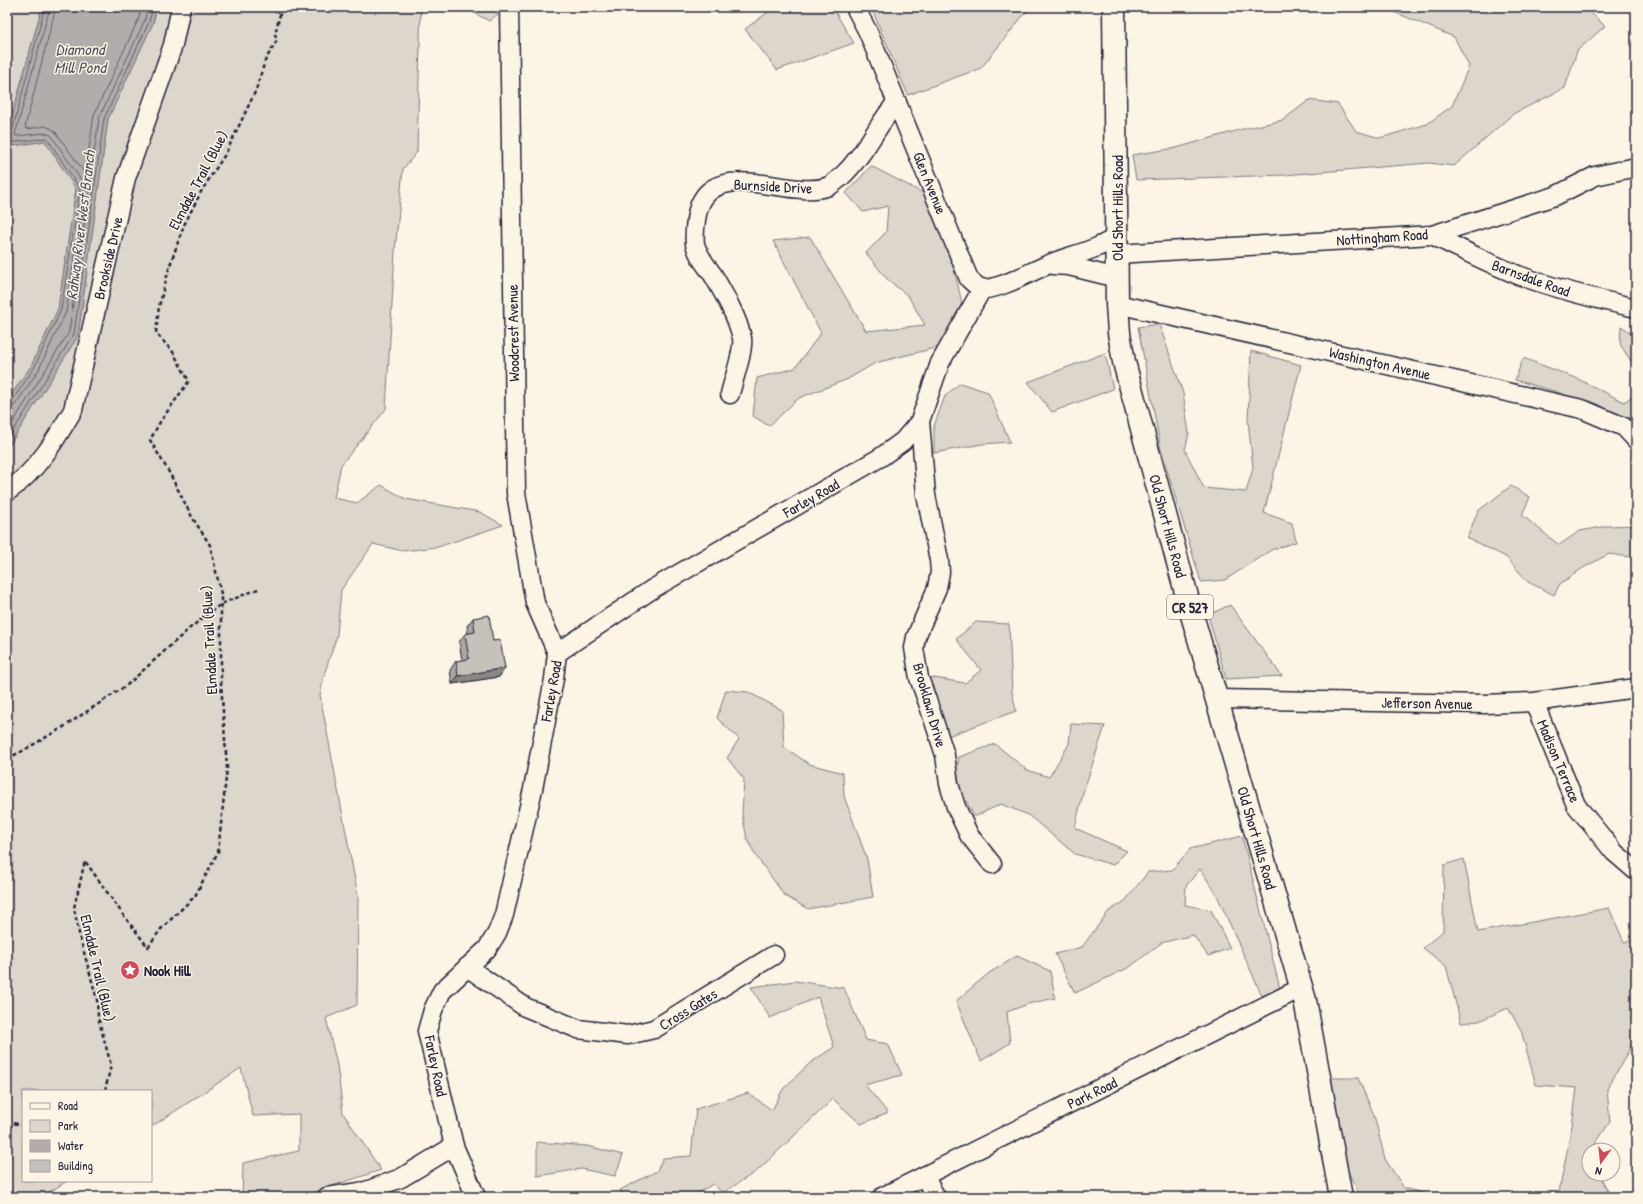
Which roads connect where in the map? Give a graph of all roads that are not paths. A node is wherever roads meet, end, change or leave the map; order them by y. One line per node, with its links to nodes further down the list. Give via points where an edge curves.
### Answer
1 (181, 7): 17 (street, Brookside Drive, via 172,45 126,178 73,410 40,461 20,483)
2 (509, 7): 18 (street, Woodcrest Avenue, via 516,493 535,603)
3 (855, 7): 5 (street, Glen Avenue)
4 (1114, 7): 8 (main road, Old Short Hills Road / CR 527)
5 (897, 102): 11 (street, Glen Avenue, via 969,279); 14 (street, Burnside Drive, via 886,114 858,159 830,185 812,190 729,182 708,193 702,202 695,230 696,247 736,319 742,340)
6 (1636, 167): 7 (street, Nottingham Road, via 1595,176 1555,196)
7 (1432, 235): 8 (street, Nottingham Road); 13 (street, Barnsdale Road, via 1519,275 1574,294)
8 (1117, 245): 9 (street, via 1110,242); 10 (main road, Old Short Hills Road / CR 527)
9 (1049, 264): 10 (street, via 1069,266); 11 (street, via 999,285)
10 (1117, 278): 12 (main road, Old Short Hills Road / CR 527)
11 (982, 289): 15 (street, Farley Road, via 940,363)
12 (1117, 304): 16 (street, Washington Avenue, via 1582,409 1624,427); 20 (main road, Old Short Hills Road / CR 527, via 1124,362)
13 (1636, 308)
14 (730, 394)
15 (920, 421): 18 (street, Farley Road, via 903,441 881,457 654,588); 22 (street, Brooklawn Drive, via 926,495 940,572 937,588 916,637 914,648 919,678 945,755 949,784 956,807 969,835)
16 (1636, 440)
17 (7, 492)
18 (557, 653): 25 (street, Farley Road, via 533,789 504,915 487,949)
19 (1636, 688): 21 (street, Jefferson Avenue)
20 (1217, 699): 21 (street, Jefferson Avenue, via 1484,704); 26 (main road, Old Short Hills Road / CR 527)
21 (1534, 702): 23 (street, Madison Terrace, via 1576,805 1614,852)
22 (992, 864)
23 (1636, 871)
24 (774, 955): 25 (street, Cross Gates, via 654,1030 628,1035 578,1029 524,1007)
25 (467, 967): 27 (street, Farley Road, via 442,991 427,1032)
26 (1301, 988): 28 (street, Park Road); 33 (main road, Old Short Hills Road / CR 527)
27 (454, 1146): 29 (street, via 401,1178 366,1191); 30 (street, Farley Road)
28 (924, 1176): 31 (street, Park Road); 32 (street)
29 (327, 1197)
30 (476, 1197)
31 (882, 1197)
32 (936, 1197)
33 (1341, 1197)

